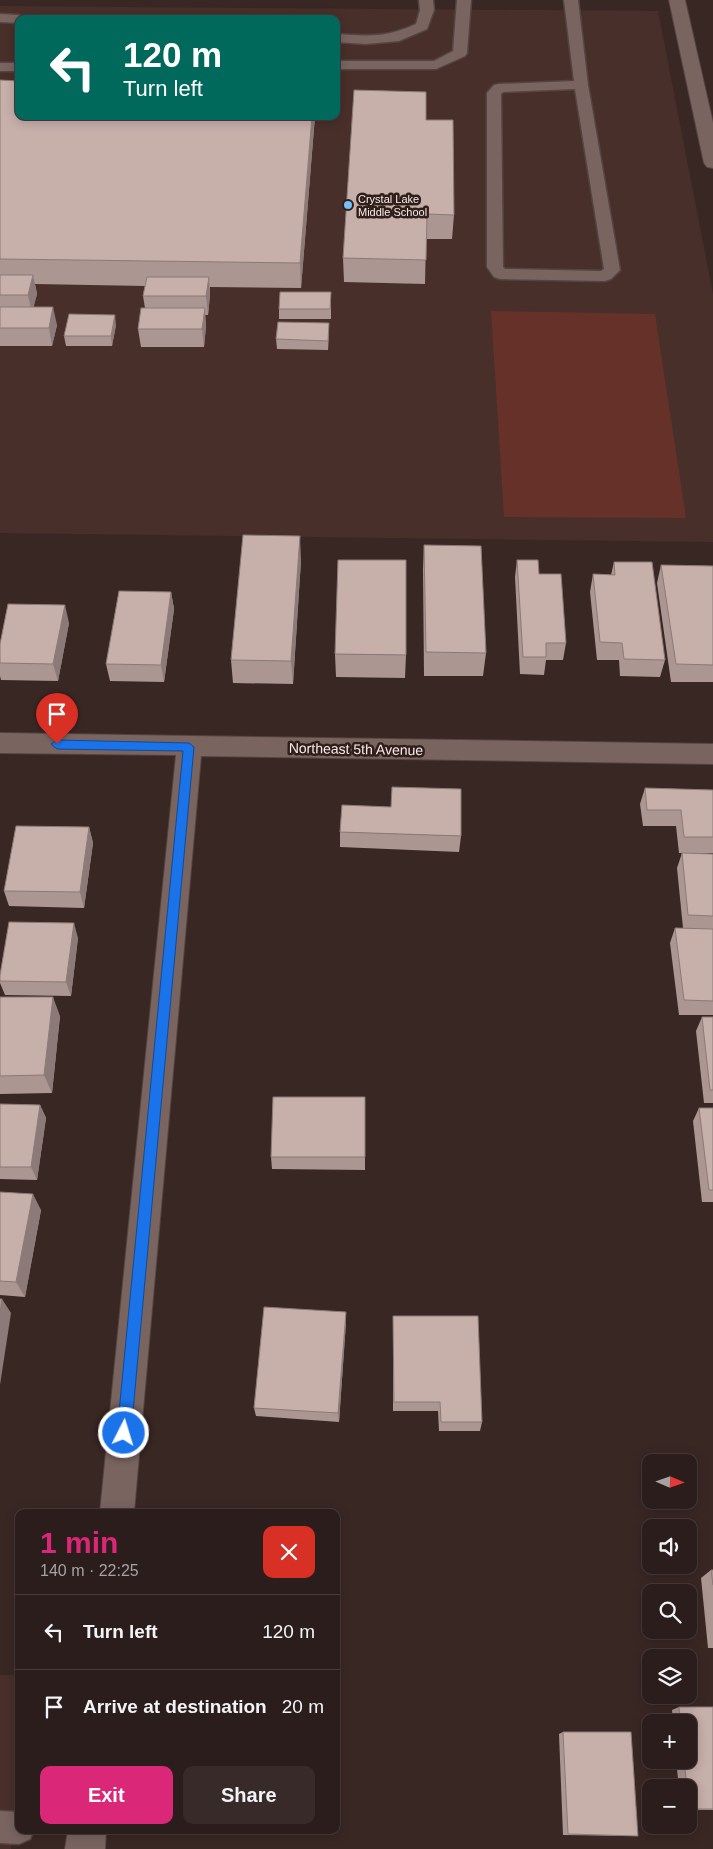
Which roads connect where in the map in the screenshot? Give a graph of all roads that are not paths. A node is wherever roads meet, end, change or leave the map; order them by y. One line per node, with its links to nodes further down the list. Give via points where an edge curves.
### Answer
1 (426, 0): 7 (lane, via 427,10 422,26 399,37)
2 (464, 0): 8 (lane, via 460,53 436,65)
3 (571, 0): 11 (lane)
4 (677, 0): 12 (street)
5 (0, 18): 6 (lane)
6 (15, 19)
7 (340, 38)
8 (340, 65)
9 (0, 67): 10 (lane)
10 (15, 67)
11 (581, 86): 11 (lane, via 612,270 605,276 500,274 495,267 494,93 499,88)
12 (707, 113): 13 (street)
13 (712, 158)
14 (0, 744): 15 (street, Northeast 5th Avenue)
15 (189, 747): 16 (street, Northeast 5th Avenue); 17 (street)
16 (713, 754)
17 (117, 1509)
18 (0, 1827): 19 (lane)
19 (15, 1828)
20 (87, 1834): 21 (street)
21 (85, 1849)

